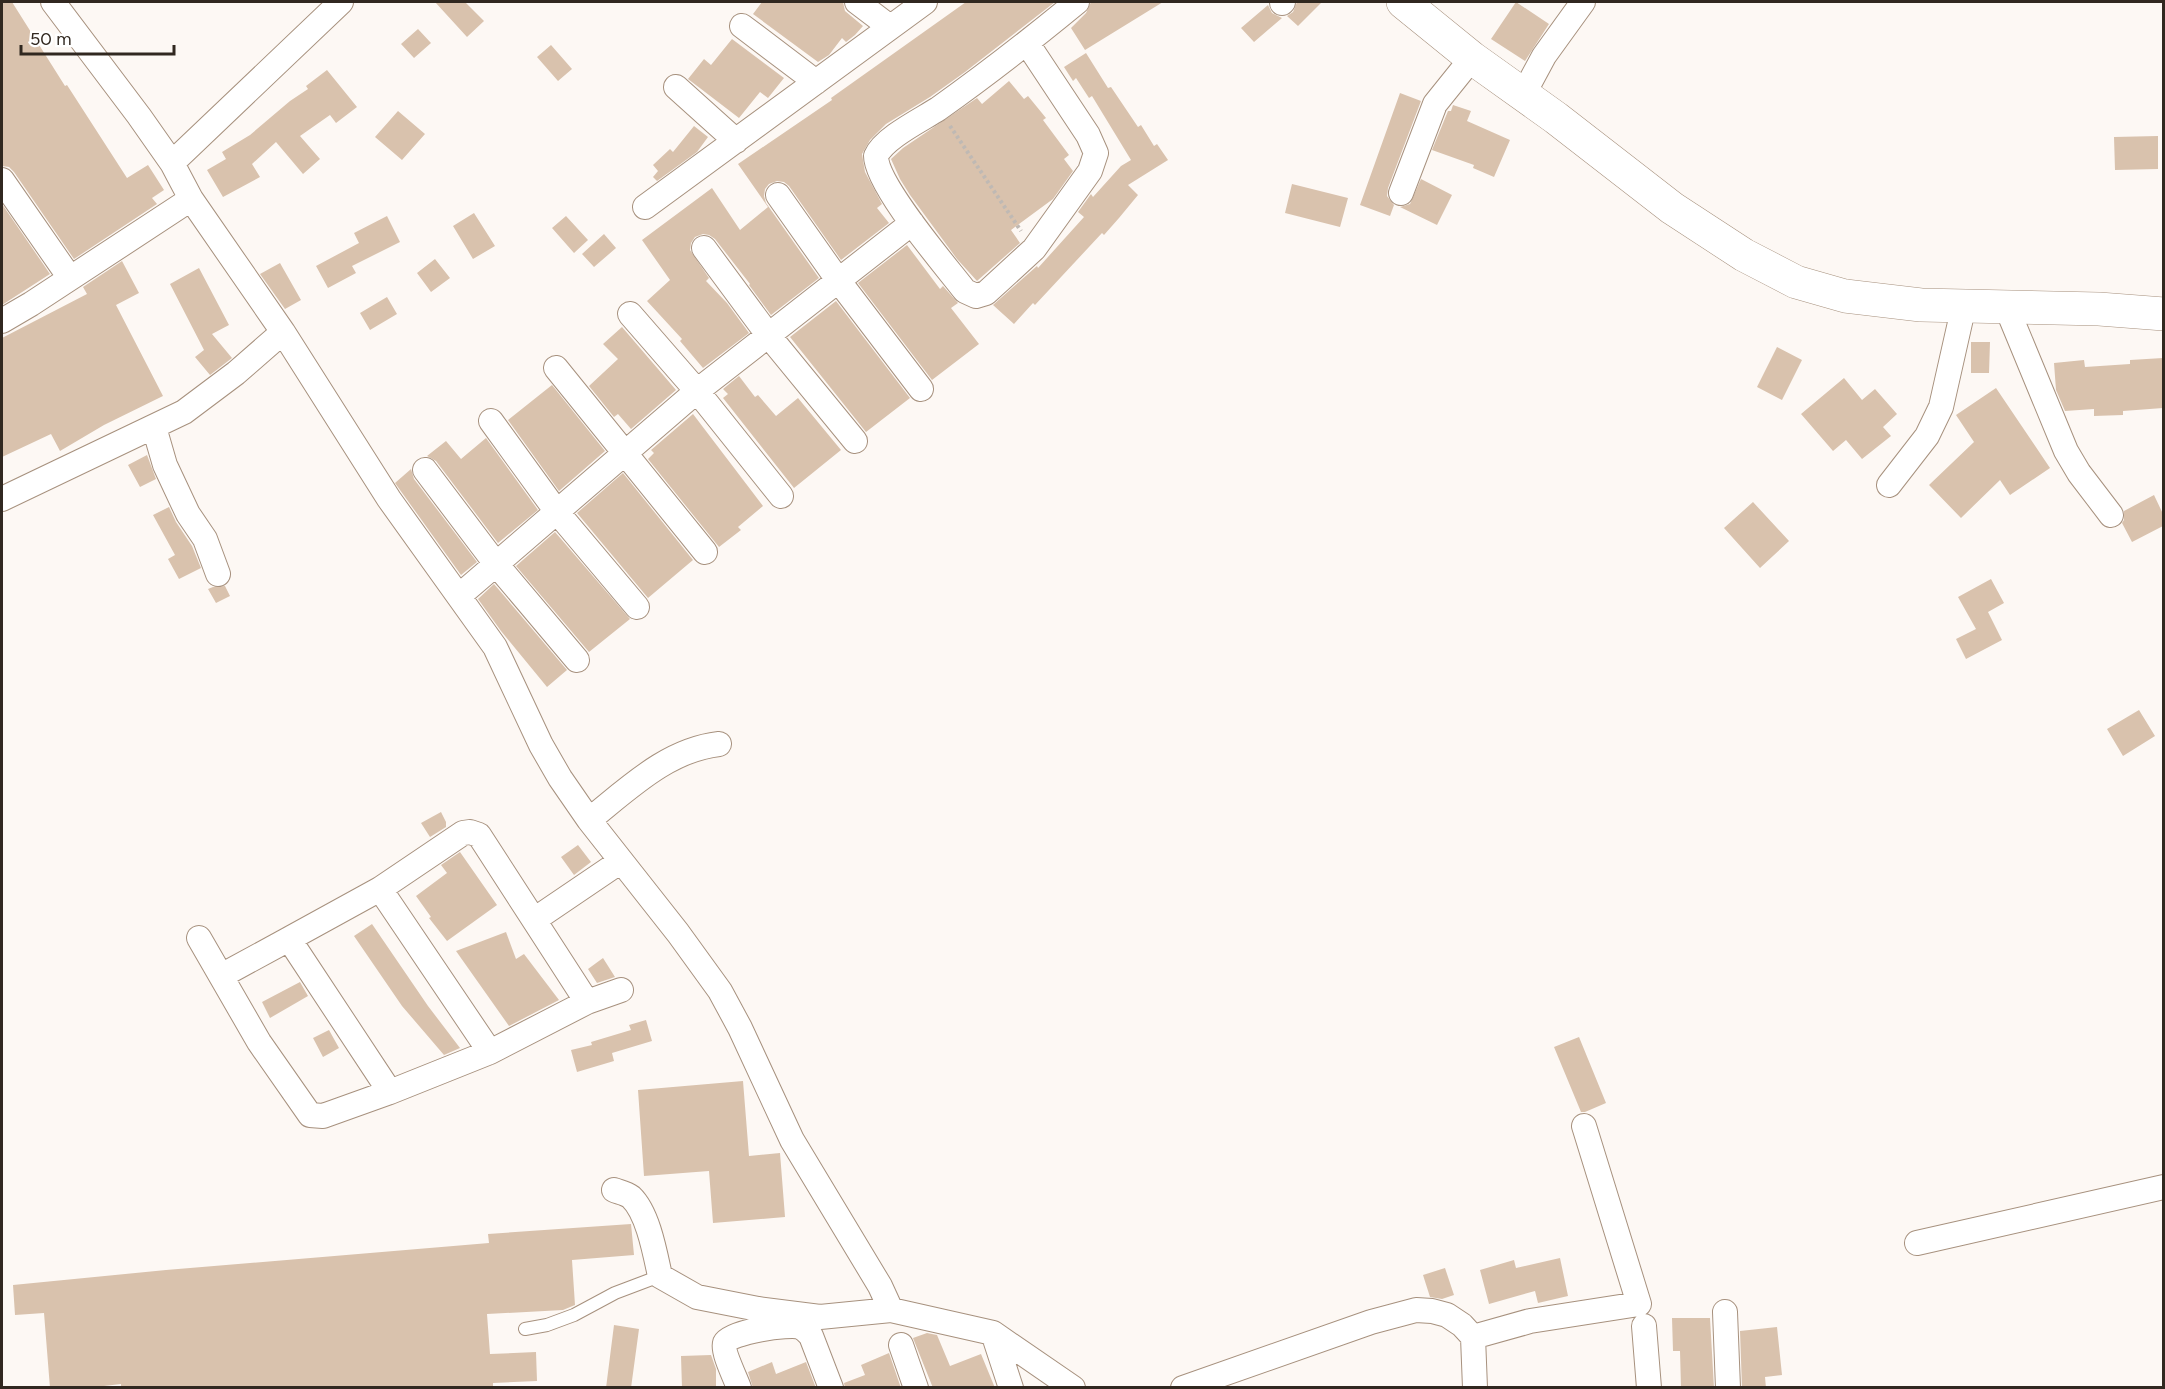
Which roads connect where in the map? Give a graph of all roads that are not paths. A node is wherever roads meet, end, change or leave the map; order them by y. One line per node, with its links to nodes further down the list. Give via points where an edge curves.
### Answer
1 (53, 2): 16 (street)
2 (341, 2): 16 (street)
3 (857, 2): 9 (street)
4 (925, 2): 9 (street)
5 (1077, 2): 10 (street)
6 (1403, 2): 11 (street)
7 (1583, 2): 14 (street, via 1544,56)
8 (742, 26): 12 (street)
9 (890, 27): 12 (street)
10 (1027, 43): 22 (street, via 884,144 876,156 879,173); 22 (street, via 1088,135 1096,153 1090,171 1034,249 986,293 976,296 965,291)
11 (1472, 58): 14 (street); 18 (street, via 1435,104)
12 (816, 82): 15 (street)
13 (676, 87): 15 (street)
14 (1523, 95): 26 (street, via 1672,208 1744,255 1796,282 1845,296 1921,305)
15 (736, 141): 21 (street)
16 (172, 163): 20 (street)
17 (2, 180): 24 (street)
18 (1401, 193)
19 (778, 195): 25 (street)
20 (191, 199): 24 (street); 31 (street)
21 (645, 207)
22 (912, 223): 25 (street)
23 (704, 248): 32 (street)
24 (70, 278): 30 (street)
25 (838, 280): 32 (street); 34 (street)
26 (1964, 305): 27 (street); 41 (street, via 1941,407 1927,436)
27 (2007, 306): 29 (street); 45 (street, via 2066,451)
28 (630, 314): 35 (street)
29 (2163, 314)
30 (2, 321)
31 (283, 332): 37 (street, via 201,399); 49 (street, via 389,499)
32 (769, 336): 35 (street); 38 (street)
33 (556, 368): 39 (street)
34 (921, 389)
35 (697, 391): 39 (street); 42 (street)
36 (491, 421): 44 (street)
37 (154, 427): 43 (street); 48 (street, via 165,465 188,514 206,539)
38 (855, 441)
39 (624, 453): 44 (street); 46 (street)
40 (425, 470): 47 (street)
41 (1889, 484)
42 (781, 496)
43 (2, 499)
44 (557, 512): 47 (street); 50 (street)
45 (2111, 515)
46 (705, 552)
47 (496, 564): 49 (street); 51 (street)
48 (218, 574)
49 (459, 596): 53 (street, via 495,647 541,745)
50 (637, 607)
51 (577, 660)
52 (719, 744): 53 (street, via 700,746 650,771)
53 (589, 820): 54 (street)
54 (621, 861): 56 (street); 69 (street, via 720,991 792,1140)
55 (380, 889): 56 (street, via 470,832 479,835); 58 (street); 62 (street)
56 (534, 920): 61 (street)
57 (199, 938): 59 (street)
58 (289, 939): 59 (street); 63 (street)
59 (221, 976): 63 (street, via 259,1042 310,1115 323,1116)
60 (621, 990): 61 (street)
61 (587, 1002): 62 (street)
62 (490, 1052): 63 (street)
63 (390, 1092)
64 (1584, 1126): 74 (street, via 1639,1304 1530,1321)
65 (2163, 1187): 67 (street)
66 (614, 1190): 68 (street, via 629,1195 638,1205)
67 (1917, 1243)
68 (660, 1276): 69 (street, via 698,1297 758,1309 820,1317); 72 (lane, via 615,1293 574,1315)
69 (891, 1310): 73 (street)
70 (1725, 1312): 84 (street)
71 (1644, 1326): 83 (street)
72 (525, 1329)
73 (993, 1333): 79 (street); 80 (street)
74 (1473, 1337): 81 (street, via 1447,1315 1416,1310); 82 (street)
75 (901, 1345): 78 (street)
76 (739, 1388): 77 (street, via 726,1354 728,1340 737,1334 791,1326 806,1330 811,1336)
77 (831, 1388)
78 (916, 1388)
79 (1011, 1388)
80 (1073, 1388)
81 (1183, 1388)
82 (1475, 1388)
83 (1649, 1388)
84 (1728, 1388)

